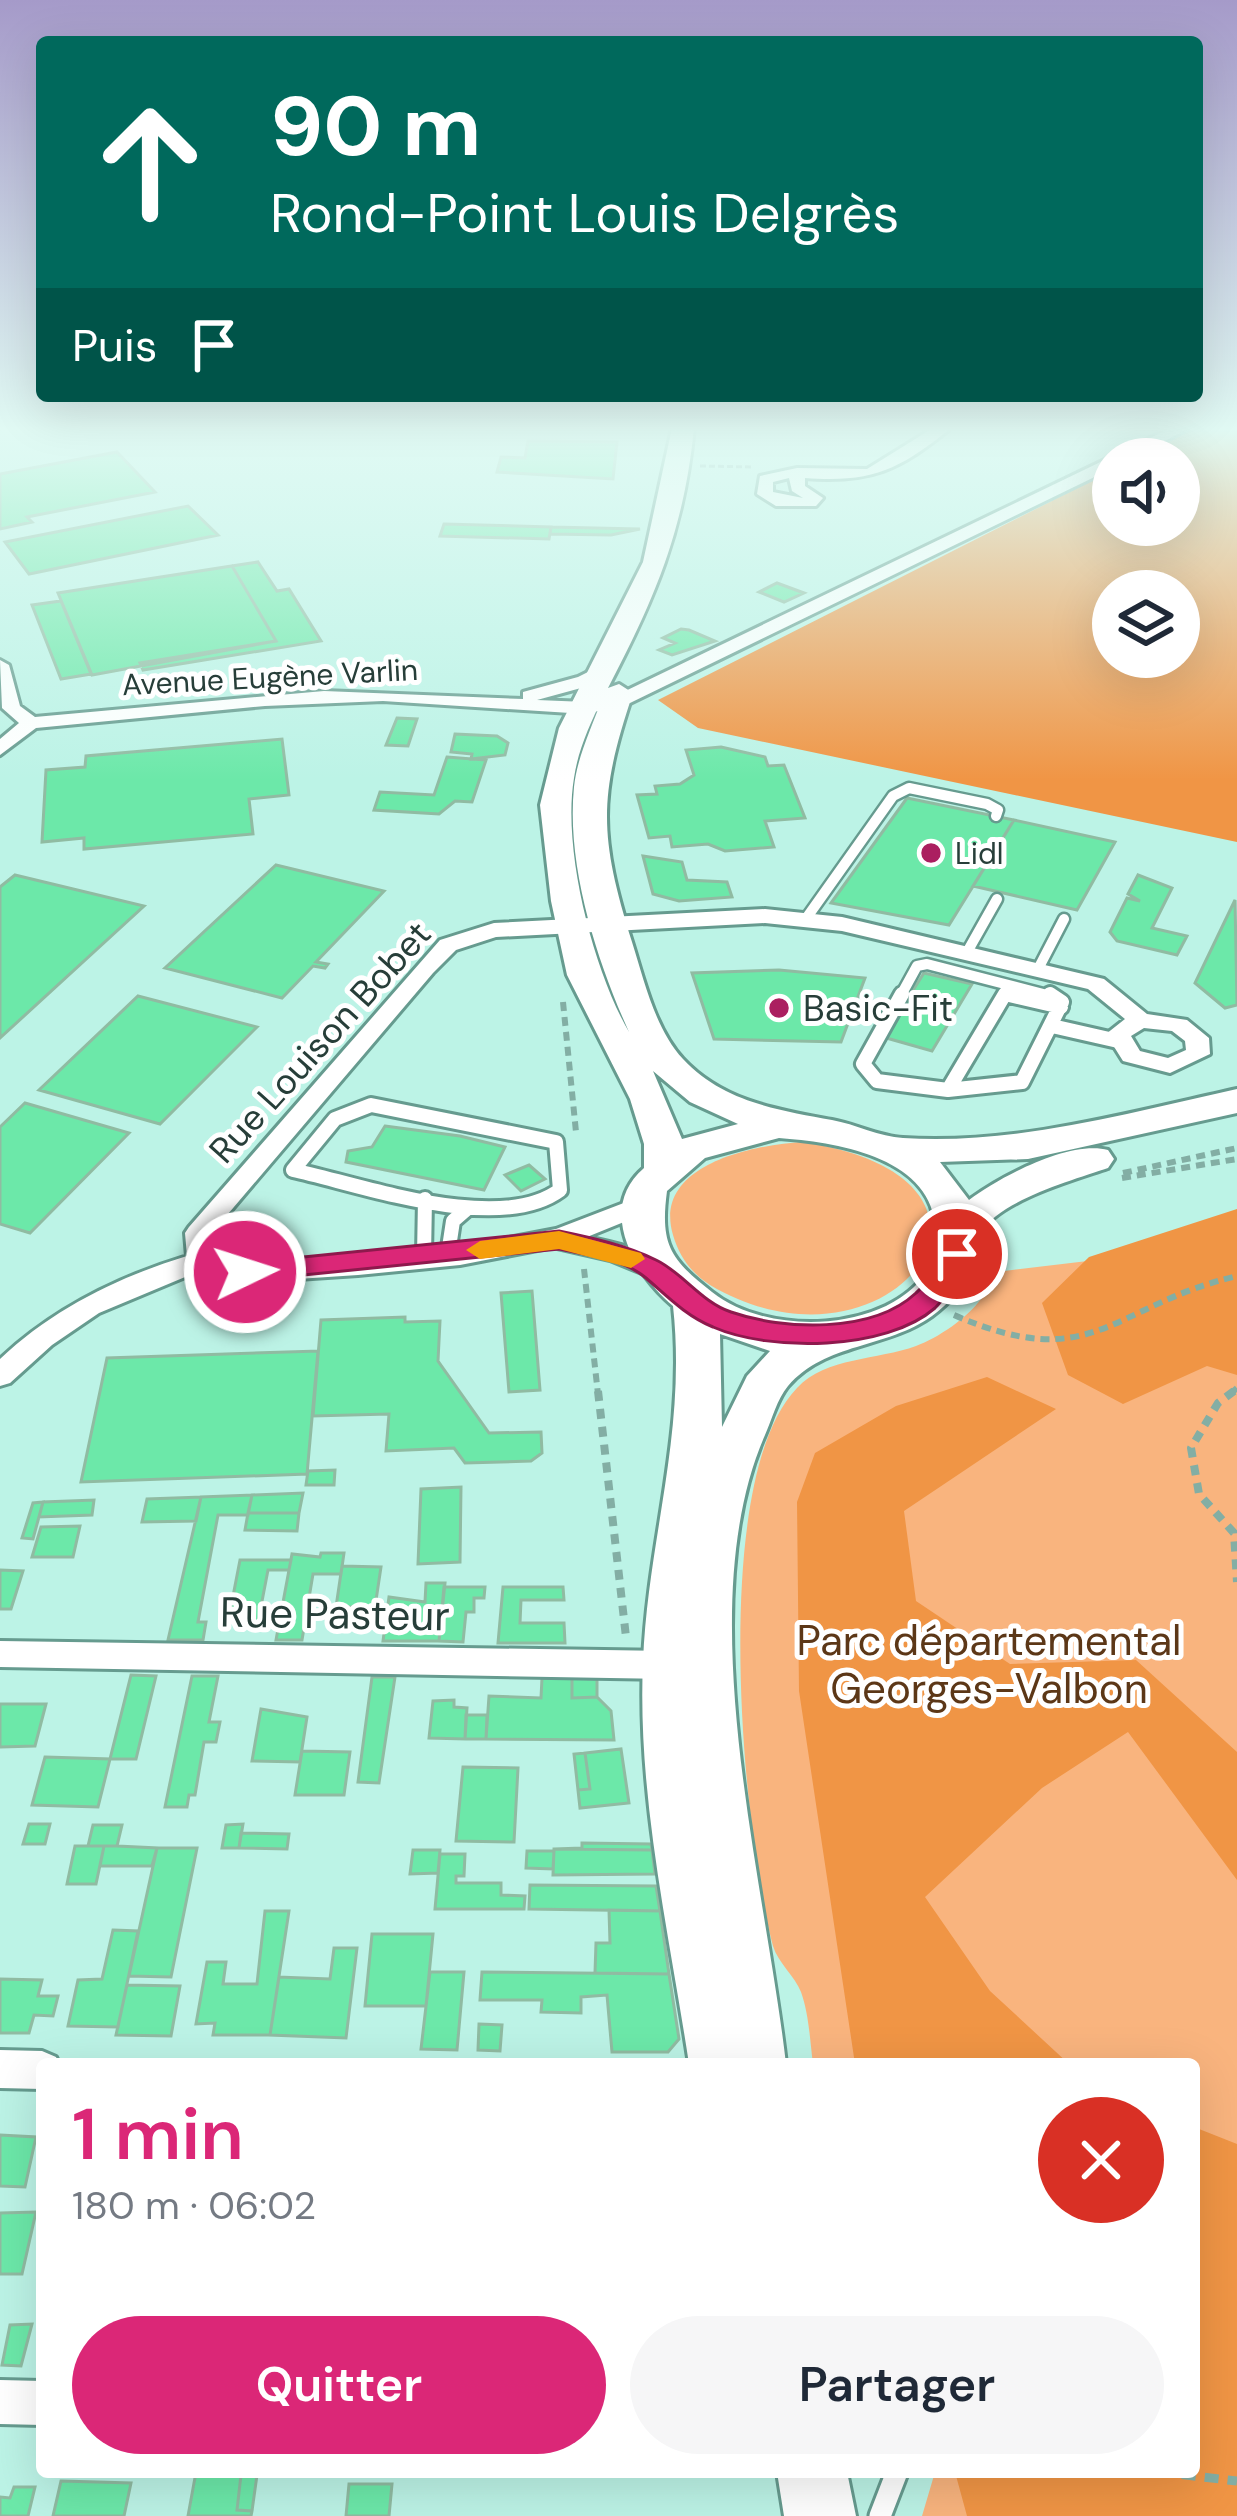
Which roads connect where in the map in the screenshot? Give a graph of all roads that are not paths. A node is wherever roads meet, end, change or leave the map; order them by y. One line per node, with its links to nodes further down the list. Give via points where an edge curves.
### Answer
1 (661, 545): 3 (main road)
2 (934, 545): 9 (street)
3 (639, 604): 5 (main road); 9 (main road, via 629,664)
4 (0, 665): 10 (street, via 11,708)
5 (602, 670): 7 (street); 9 (main road)
6 (414, 697): 7 (street); 8 (street, Avenue Eugène Varlin); 10 (street, Avenue Eugène Varlin)
7 (520, 697): 9 (street)
8 (484, 703): 9 (street); 11 (street, Avenue Eugène Varlin, via 546,715)
9 (597, 703): 11 (main road); 17 (main road, via 589,794)
10 (31, 723): 12 (street)
11 (572, 740): 17 (main road, via 556,804)
12 (0, 749)
13 (996, 816): 15 (lane, via 987,804 909,788 893,796)
14 (997, 899): 18 (lane)
15 (805, 920): 17 (street, Rue Louison Bobet); 18 (street, Rue Louison Bobet)
16 (1064, 920): 19 (lane)
17 (593, 923): 26 (main road, via 666,1063 700,1093); 29 (main road, via 589,988 656,1113); 36 (street, Rue Louison Bobet, via 494,930 448,945 198,1233)
18 (965, 954): 19 (street, Rue Louison Bobet)
19 (1037, 971): 21 (street, Rue Louison Bobet, via 1096,984)
20 (1060, 1007): 22 (lane); 24 (lane, via 1006,994); 24 (lane, via 1051,994 917,966 863,1064 877,1081)
21 (1140, 1020): 23 (street); 23 (street, Rue Louison Bobet, via 1189,1031 1198,1054 1156,1066 1131,1057)
22 (1052, 1026): 23 (lane); 24 (lane, via 1022,1082)
23 (1118, 1041)
24 (948, 1090)
25 (1237, 1101): 28 (main road, via 1028,1147)
26 (778, 1126): 28 (main road, via 840,1132); 29 (main road, via 712,1140)
27 (1237, 1127): 33 (main road, via 1049,1171 996,1197)
28 (893, 1150): 33 (main road, via 938,1185)
29 (664, 1168): 31 (main road)
30 (425, 1198): 32 (lane); 32 (lane, via 293,1170 335,1119 371,1105 556,1142 560,1190 547,1202); 35 (lane)
31 (641, 1205): 34 (street); 37 (main road, via 640,1237)
32 (468, 1208): 35 (lane)
33 (958, 1229): 39 (main road, via 952,1266 927,1300 863,1330)
34 (569, 1242): 35 (street); 37 (street)
35 (436, 1255): 36 (street, via 266,1272)
36 (201, 1261): 40 (street, via 39,1335)
37 (654, 1269): 38 (main road)
38 (694, 1306): 39 (main road, via 754,1330); 42 (main road, via 705,1367)
39 (816, 1337): 44 (main road, via 765,1382 735,1444 712,1528 710,1688)
40 (0, 1376)
41 (0, 1654): 42 (street, Rue Pasteur)
42 (649, 1665): 43 (main road)
43 (718, 2058)
44 (756, 2058)
45 (0, 2069): 46 (street)
46 (36, 2070)
47 (0, 2402): 48 (street)
48 (36, 2403)
49 (813, 2478): 51 (main road)
50 (895, 2478): 52 (lane)
51 (820, 2516)
52 (880, 2516)

